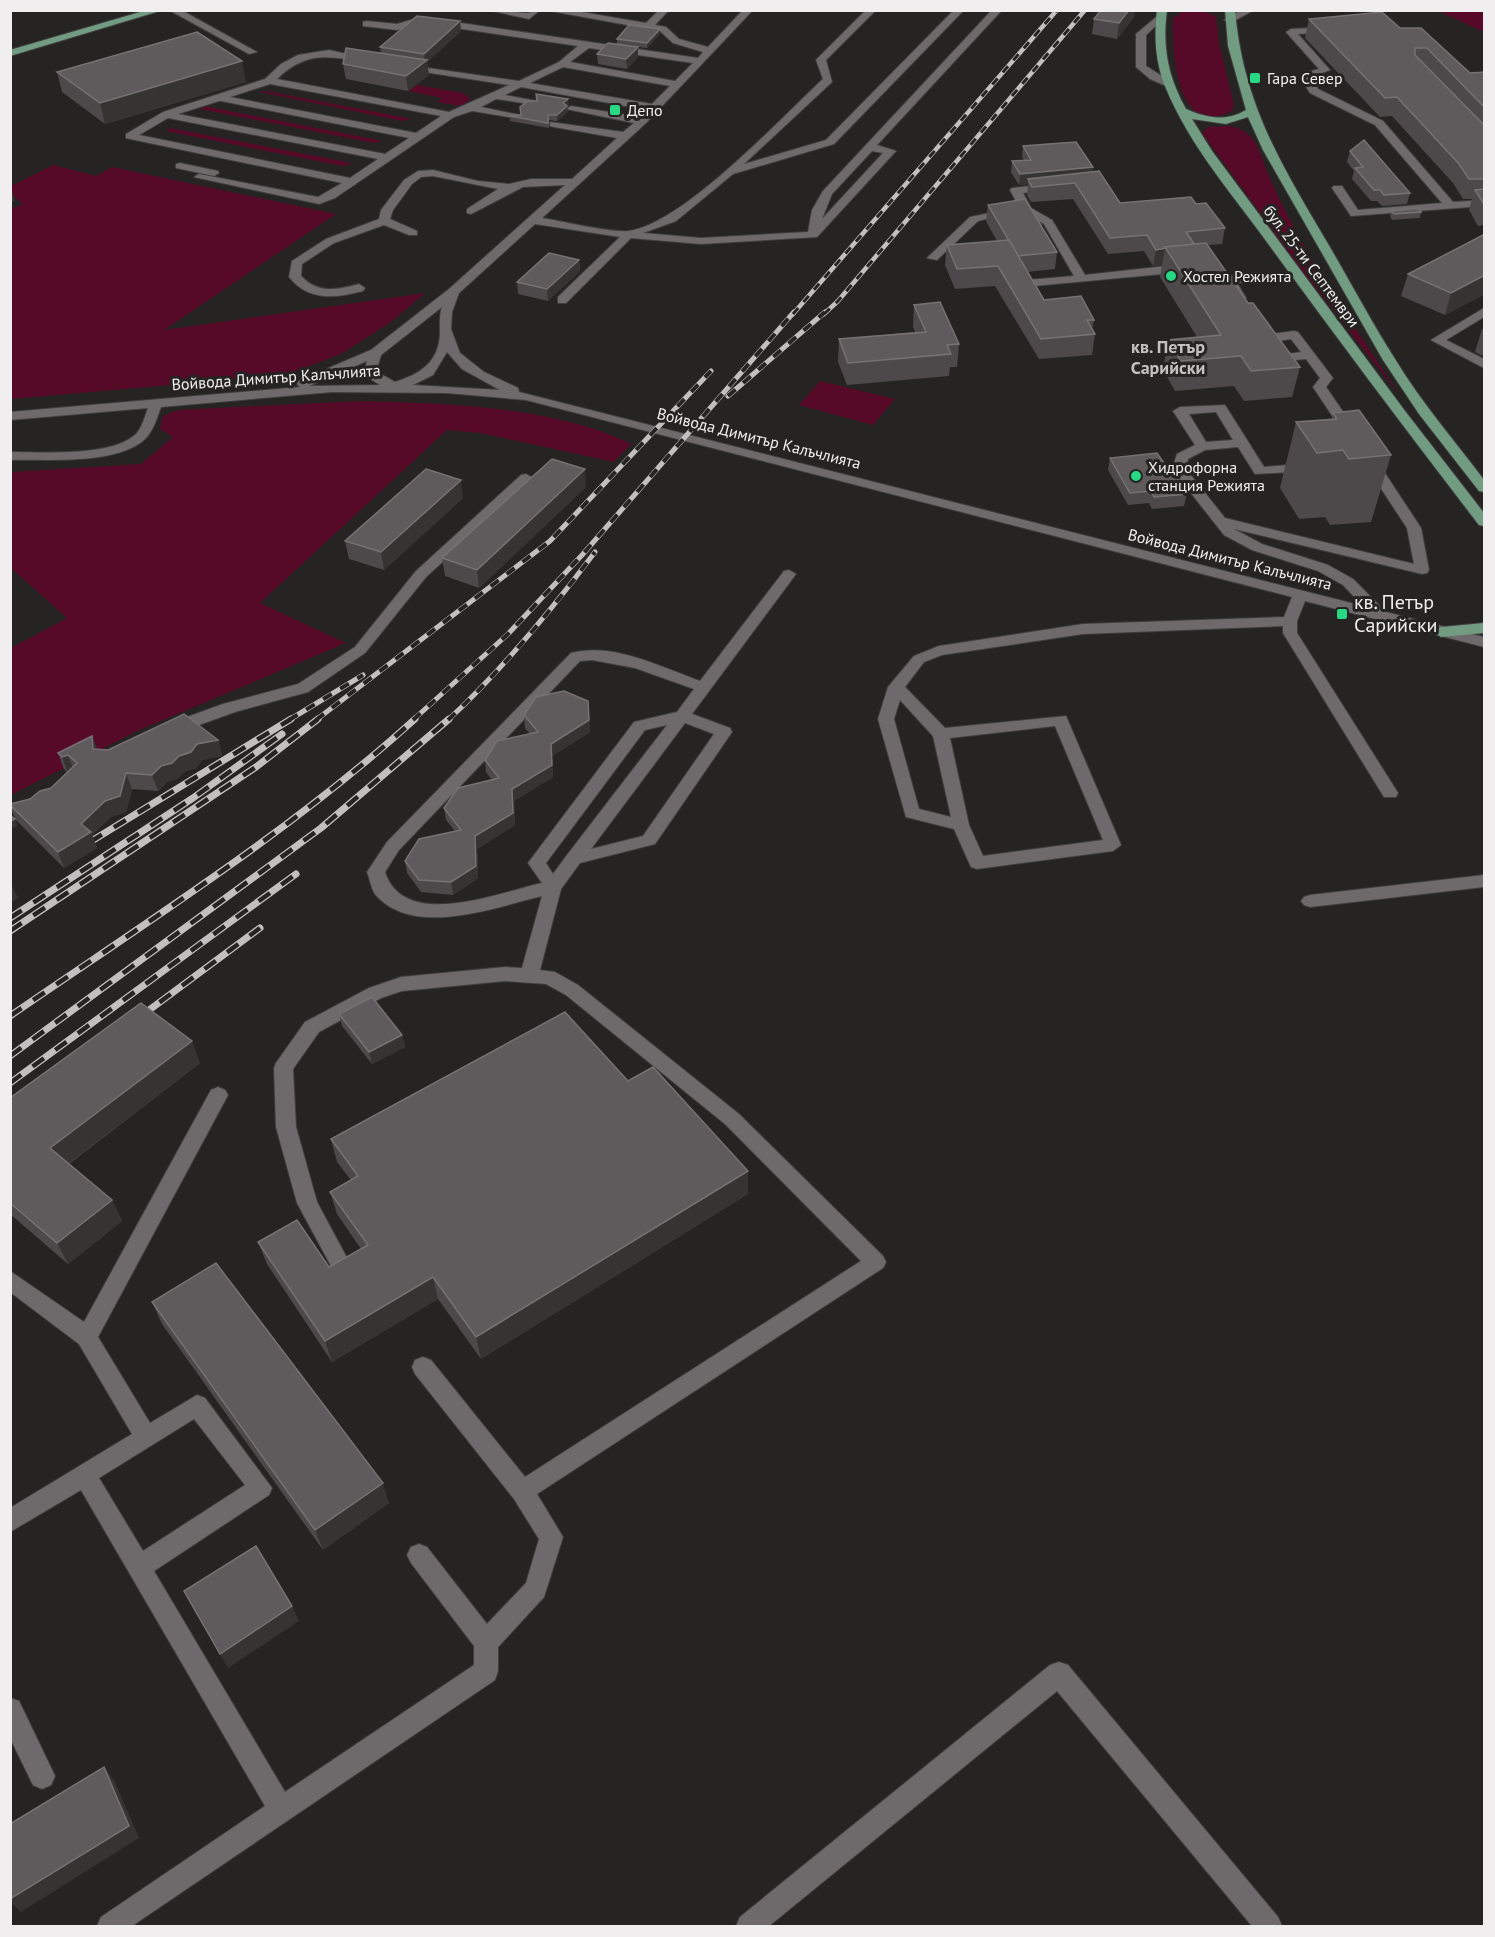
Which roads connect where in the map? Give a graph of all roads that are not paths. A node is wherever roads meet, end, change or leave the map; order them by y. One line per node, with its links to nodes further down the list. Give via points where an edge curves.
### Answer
1 (159, 10): 21 (main road)
2 (173, 10): 20 (street)
3 (492, 10): 4 (street, via 529,16)
4 (536, 10)
5 (549, 10): 16 (street)
6 (665, 10): 16 (street)
7 (749, 10): 19 (street)
8 (872, 10): 52 (street, via 821,60 828,80)
9 (960, 10): 52 (street, via 830,142)
10 (998, 10): 49 (street)
11 (1216, 10): 14 (main road)
12 (1250, 10): 14 (street)
13 (1165, 12): 29 (main road, бул. 25-ти Септември, via 1160,34); 29 (street, via 1141,34 1141,67)
14 (1230, 15): 39 (main road, бул. 25-ти Септември, via 1233,46)
15 (366, 24): 18 (street, via 397,27 421,20)
16 (648, 26): 19 (street, via 663,29 676,41)
17 (1335, 28): 61 (street, via 1291,32 1325,70 1306,79 1314,91 1379,123)
18 (587, 44): 22 (street); 25 (street)
19 (710, 51): 22 (street)
20 (252, 52)
21 (10, 53)
22 (700, 61): 31 (street)
23 (383, 62): 27 (street, via 329,53 308,55 292,61)
24 (394, 64): 28 (street)
25 (562, 64): 30 (street); 31 (street)
26 (430, 80): 28 (street, via 472,88)
27 (269, 81): 33 (street); 42 (street)
28 (499, 83): 30 (street)
29 (1166, 83): 38 (main road, бул. 25-ти Септември)
30 (520, 84): 32 (street); 36 (street)
31 (678, 84): 36 (street)
32 (494, 96): 34 (street); 35 (street)
33 (219, 98): 40 (street); 48 (street)
34 (532, 103)
35 (471, 108): 42 (street); 43 (street)
36 (655, 108): 44 (street)
37 (571, 109): 41 (street)
38 (1182, 111): 39 (main road, via 1197,118 1223,121 1235,120); 71 (main road, бул. 25-ти Септември, via 1207,152)
39 (1251, 111): 93 (main road, бул. 25-ти Септември, via 1268,150 1389,360)
40 (167, 114): 50 (street); 54 (street, via 130,136)
41 (599, 114): 44 (street); 46 (street, via 589,115 579,124)
42 (450, 115): 48 (street)
43 (516, 117)
44 (642, 121): 47 (street)
45 (554, 124): 46 (street)
46 (582, 128): 47 (street)
47 (626, 136): 55 (street)
48 (418, 137): 50 (street)
49 (870, 147): 68 (street, via 827,193 818,210); 68 (street, via 891,151)
50 (387, 158): 54 (street)
51 (180, 166): 59 (street)
52 (730, 172): 67 (street, via 672,219)
53 (199, 177): 59 (street, via 313,201)
54 (352, 182): 59 (street)
55 (576, 182): 57 (street, via 528,181); 65 (street)
56 (1060, 186): 62 (street, via 1016,190)
57 (507, 187): 63 (street); 64 (street, via 433,173 418,174 387,210)
58 (1338, 188): 61 (street, via 1355,214)
59 (331, 196)
60 (1485, 203): 61 (street)
61 (1451, 207)
62 (1026, 210): 69 (street, via 974,219); 72 (street, via 1048,222)
63 (471, 211)
64 (384, 220): 66 (street); 74 (street, via 330,240 296,263 295,277 305,290 345,292)
65 (533, 220): 67 (street); 75 (street)
66 (413, 233)
67 (628, 235): 68 (street, via 701,241); 76 (street)
68 (813, 235)
69 (933, 258)
70 (1196, 267): 72 (street)
71 (1298, 274): 77 (street, via 1226,276); 95 (main road, бул. 25-ти Септември)
72 (1081, 278): 73 (street)
73 (1027, 284)
74 (359, 288)
75 (453, 292): 79 (street, via 444,311); 80 (street)
76 (561, 300)
77 (1245, 306)
78 (1485, 312): 82 (street, via 1437,340)
79 (444, 339): 83 (street, via 439,363 431,371 418,380); 85 (street, via 454,356 474,371)
80 (375, 353): 83 (street, via 371,369 376,377); 84 (street, via 318,380)
81 (1309, 355): 94 (street, via 1327,378 1319,387 1414,528 1422,570)
82 (1485, 364)
83 (394, 387): 84 (street, Войвода Димитър Калъчлията); 85 (street, Войвода Димитър Калъчлията)
84 (273, 393): 86 (street, Войвода Димитър Калъчлията)
85 (526, 396): 97 (street, Войвода Димитър Калъчлията)
86 (156, 403): 87 (street, Войвода Димитър Калъчлията); 90 (street, via 141,436 124,447 87,453)
87 (10, 416)
88 (1242, 442): 89 (street); 89 (street, via 1220,408 1180,411); 91 (street, via 1260,471)
89 (1202, 446): 94 (street, via 1182,456 1179,469)
90 (10, 456)
91 (1326, 465)
92 (526, 478): 107 (street, via 421,574 360,650 303,688 229,708)
93 (1485, 488)
94 (1219, 521): 98 (street, via 1229,532 1257,547 1323,568 1348,582)
95 (1485, 522)
96 (789, 574): 103 (street)
97 (1300, 596): 98 (street, Войвода Димитър Калъчлията); 99 (street)
98 (1382, 617): 101 (street, Войвода Димитър Калъчлията)
99 (1290, 621): 104 (street, via 1083,629 939,651 919,659); 108 (street, via 1290,633)
100 (1485, 628): 101 (main road)
101 (1441, 632): 102 (street, Войвода Димитър Калъчлията)
102 (1485, 642)
103 (703, 687): 105 (street); 112 (street, via 626,662 591,654 576,656 393,846 376,872 382,890 407,908 444,912)
104 (896, 687): 106 (street); 109 (street, via 886,719 912,813)
105 (681, 716): 110 (street); 110 (street, via 724,732 650,840); 112 (street, via 640,726 537,863)
106 (941, 734): 109 (street); 109 (street, via 1060,720 1113,845 977,863)
107 (156, 736)
108 (1390, 793)
109 (961, 825)
110 (573, 859): 112 (street)
111 (1485, 881): 113 (street)
112 (553, 887): 114 (street)
113 (1310, 901)
114 (529, 976): 116 (street, via 505,974 401,984 375,993 312,1027 283,1068 286,1127 307,1203); 122 (street, via 549,977 572,990 732,1119 876,1262)
115 (218, 1095): 118 (street)
116 (344, 1270)
117 (10, 1280): 118 (street)
118 (87, 1337): 120 (street)
119 (423, 1366): 122 (street)
120 (146, 1437): 121 (street); 125 (street, via 197,1405 261,1488)
121 (85, 1475): 123 (street); 125 (street)
122 (522, 1491): 126 (street, via 551,1537 536,1589)
123 (10, 1521)
124 (419, 1555): 126 (street)
125 (139, 1567): 129 (street)
126 (486, 1642): 129 (street, via 486,1671)
127 (10, 1710): 128 (street)
128 (42, 1776)
129 (282, 1811): 130 (street)
130 (110, 1926)
131 (749, 1926): 132 (street, via 1059,1674)
132 (1269, 1926)

